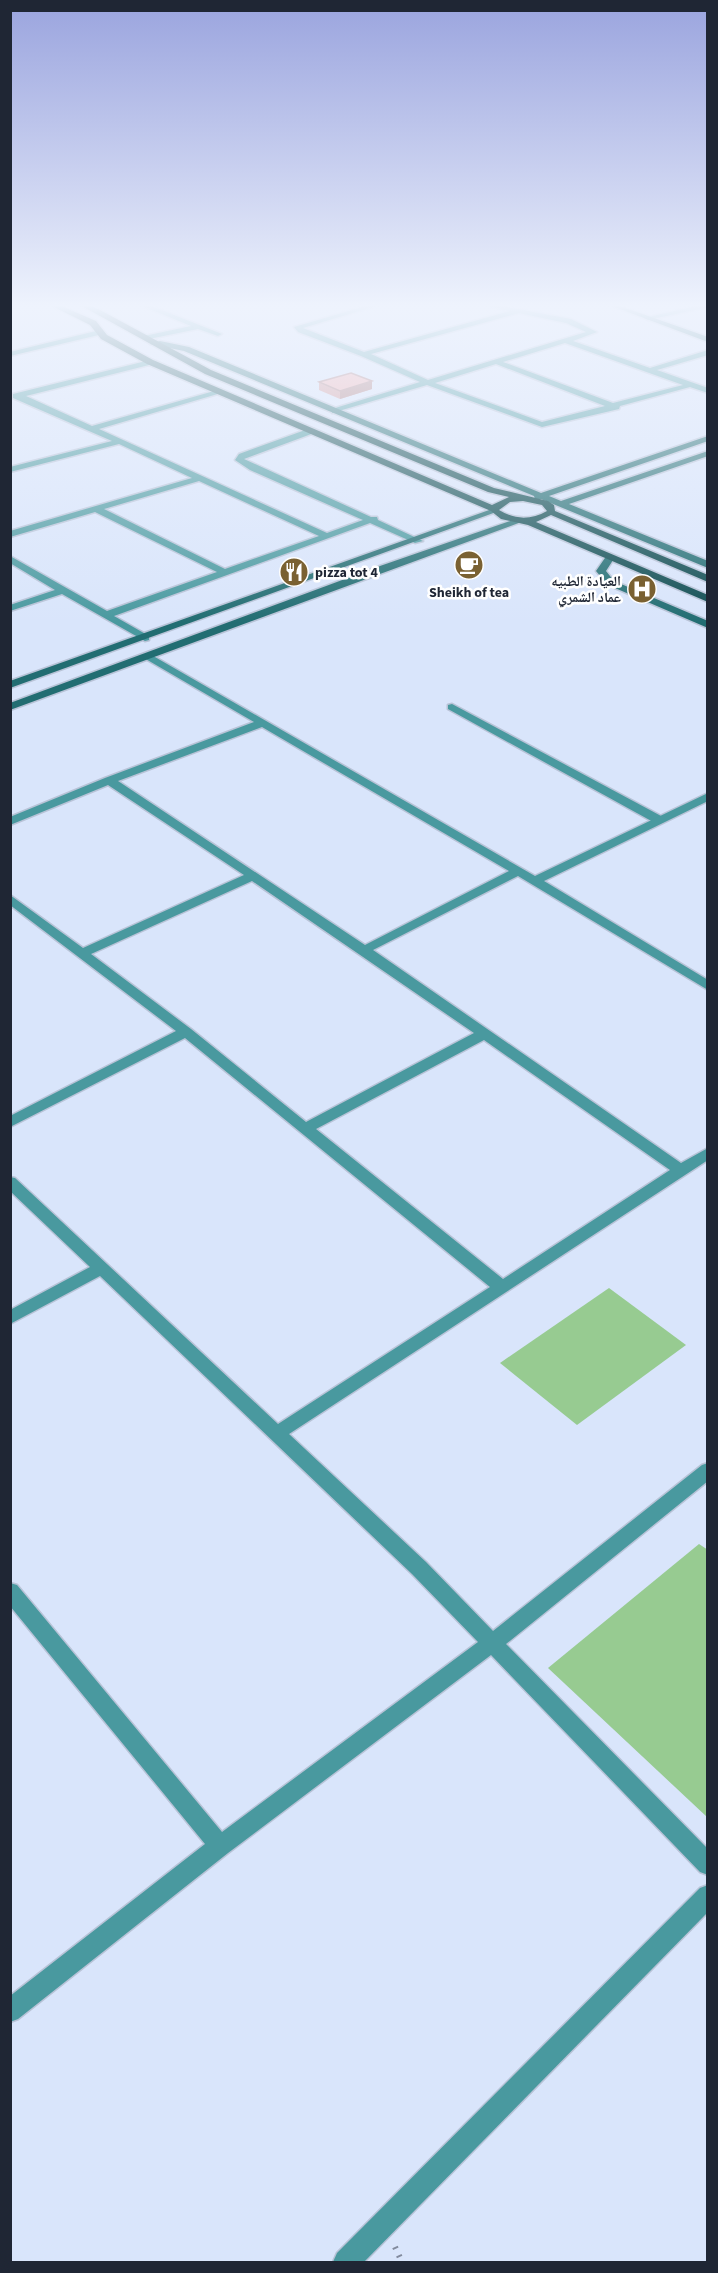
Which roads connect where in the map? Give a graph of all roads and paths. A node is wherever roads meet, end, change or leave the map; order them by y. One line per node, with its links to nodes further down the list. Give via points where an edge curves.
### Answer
1 (51, 411): 8 (street)
2 (152, 411): 8 (street)
3 (263, 411): 9 (main road)
4 (302, 411): 16 (main road, via 491,490)
5 (334, 411): 15 (street)
6 (504, 411): 7 (street, via 542,425)
7 (599, 411)
8 (93, 428): 11 (street)
9 (311, 431): 19 (main road); 21 (street, via 239,460)
10 (708, 438): 15 (street)
11 (121, 441): 13 (street); 14 (street)
12 (708, 453): 17 (street)
13 (13, 468)
14 (200, 477): 18 (street); 24 (street)
15 (541, 496): 16 (street); 17 (street)
16 (527, 499): 19 (main road, via 502,501); 20 (main road, via 548,505)
17 (561, 504): 20 (street); 29 (street)
18 (98, 509): 23 (street); 32 (street)
19 (495, 511): 22 (main road); 25 (street)
20 (551, 511): 22 (main road, via 545,517); 31 (main road)
21 (374, 519): 24 (street); 25 (street)
22 (521, 521): 26 (main road); 30 (street)
23 (10, 534)
24 (327, 536): 32 (street)
25 (418, 541): 28 (street)
26 (610, 557): 35 (main road); 38 (street, via 601,571 611,583)
27 (10, 559): 34 (street)
28 (367, 559): 30 (street); 39 (street)
29 (703, 562): 31 (main road)
30 (383, 568): 40 (street)
31 (681, 568): 33 (main road)
32 (224, 572): 37 (street)
33 (708, 579)
34 (64, 590): 36 (street); 37 (street)
35 (708, 599)
36 (10, 608)
37 (106, 615): 39 (street)
38 (708, 625)
39 (145, 638): 41 (street)
40 (148, 656): 42 (street); 44 (street)
41 (10, 685)
42 (10, 707)
43 (452, 707): 47 (street)
44 (262, 723): 45 (street); 49 (street)
45 (109, 780): 48 (street); 50 (street)
46 (708, 796): 47 (street)
47 (659, 820): 51 (street)
48 (10, 822)
49 (518, 871): 51 (street); 53 (street)
50 (253, 876): 53 (street); 54 (street)
51 (534, 881): 55 (street)
52 (10, 899): 54 (street)
53 (364, 950): 57 (street)
54 (82, 953): 56 (street)
55 (708, 986)
56 (186, 1032): 58 (street); 59 (street)
57 (484, 1034): 59 (street); 61 (street)
58 (10, 1122)
59 (306, 1128): 64 (street)
60 (708, 1153): 61 (street)
61 (680, 1170): 64 (street)
62 (10, 1182): 63 (street)
63 (101, 1268): 65 (street); 66 (street)
64 (502, 1287): 66 (street)
65 (10, 1318)
66 (276, 1434): 69 (street, via 419,1568)
67 (708, 1470): 69 (street)
68 (10, 1591): 70 (street)
69 (491, 1644): 70 (street); 71 (street)
70 (220, 1846): 73 (street)
71 (708, 1865)
72 (708, 1896): 74 (street)
73 (10, 2011)
74 (346, 2262)

